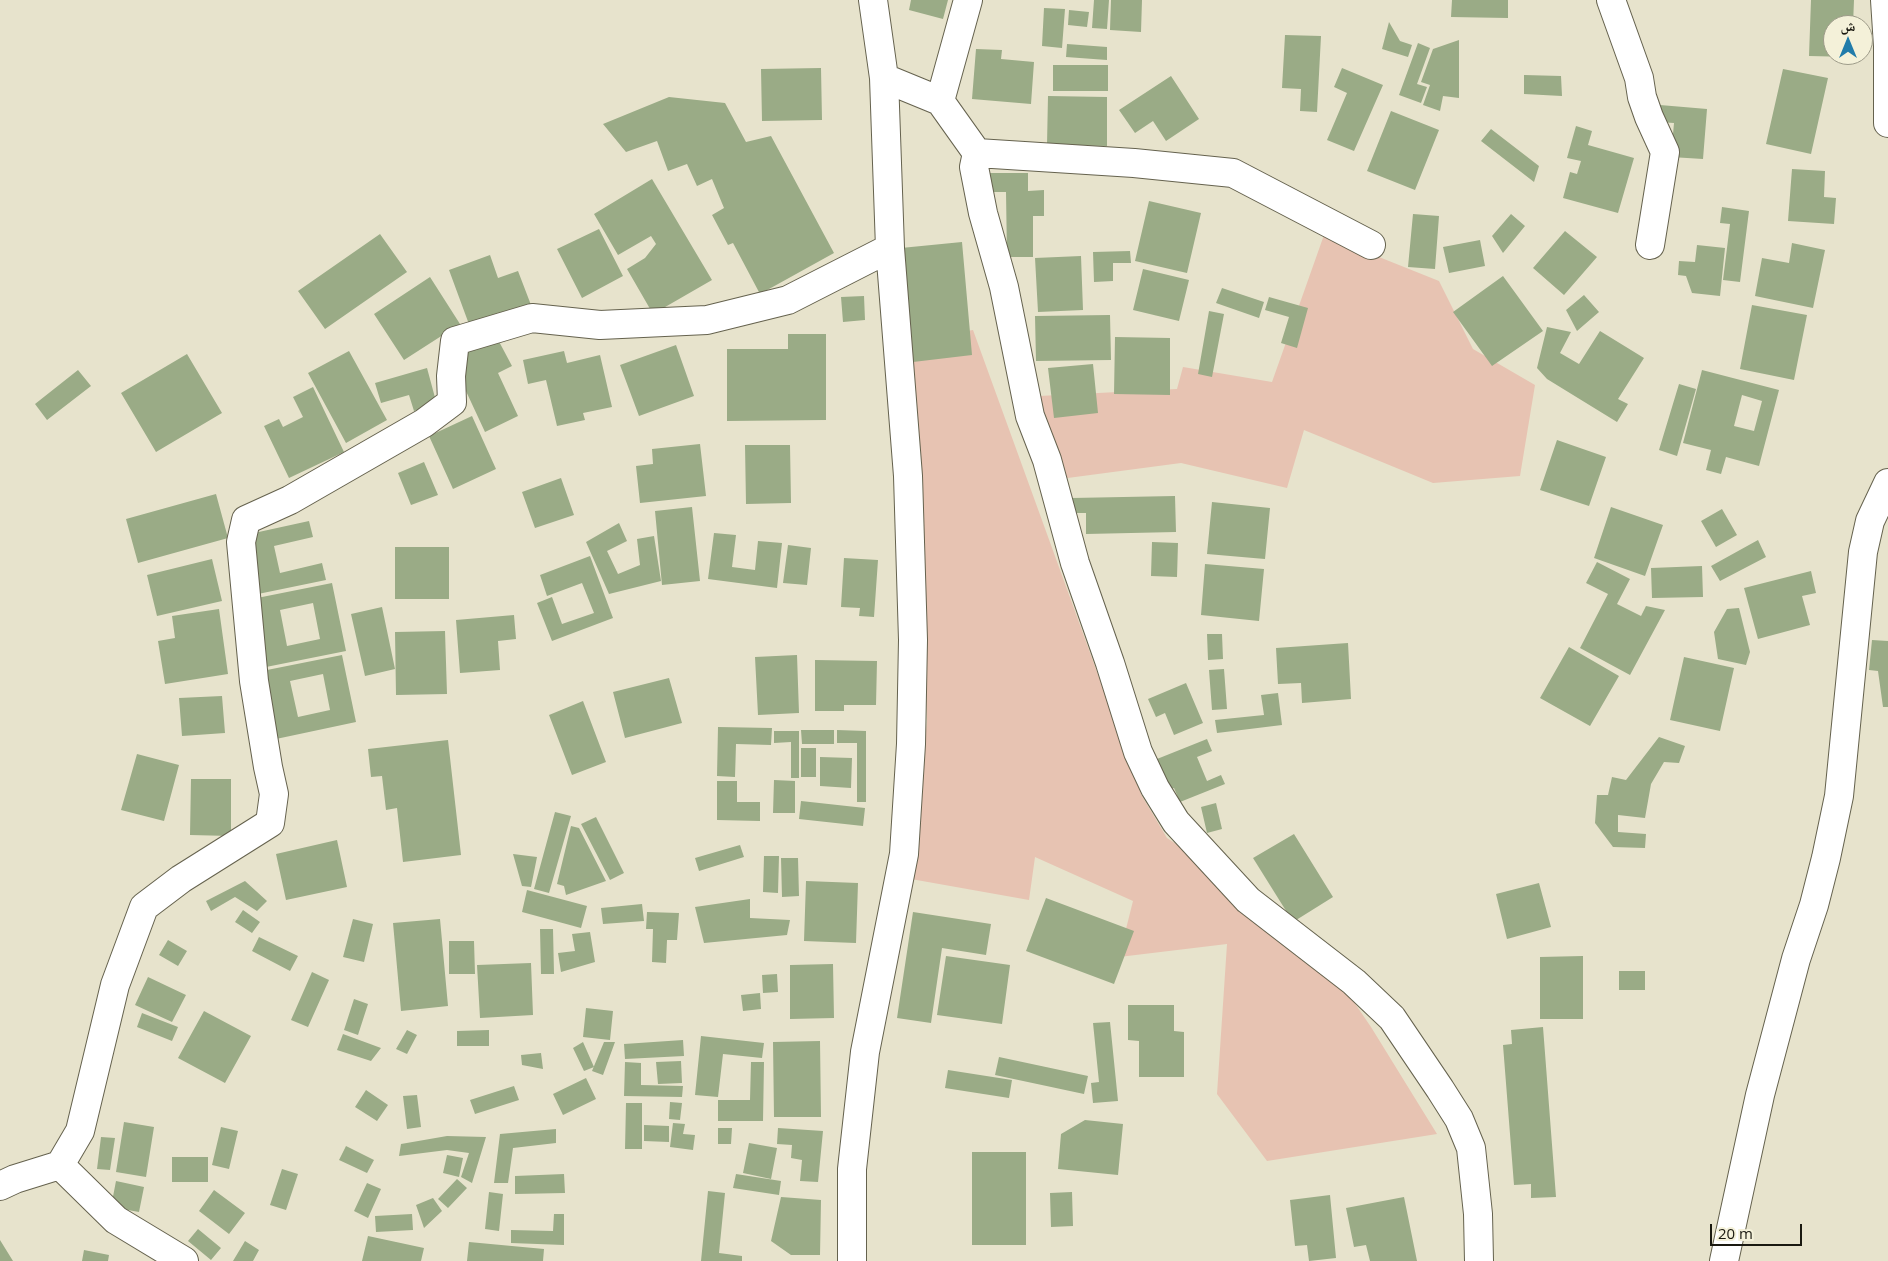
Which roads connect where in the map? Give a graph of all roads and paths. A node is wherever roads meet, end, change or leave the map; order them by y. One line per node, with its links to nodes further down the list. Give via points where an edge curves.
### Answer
1 (873, 0): 5 (street)
2 (968, 0): 6 (street)
3 (1611, 0): 10 (street, via 1640,78 1649,117 1665,152)
4 (1885, 0): 7 (street)
5 (884, 78): 6 (street); 11 (street)
6 (940, 101): 8 (street)
7 (1888, 123)
8 (977, 153): 9 (street, via 1233,173); 18 (street, via 974,167 983,213 1004,287 1030,416 1047,460 1075,563 1138,752 1176,822 1248,900 1354,982 1392,1018 1440,1089 1459,1119 1471,1148)
9 (1371, 245)
10 (1650, 245)
11 (890, 248): 13 (street, via 788,300 707,320 600,325 532,318 455,340 452,402 424,423 298,496 246,520 241,542 254,681 274,794 270,823 181,879 144,907 115,985 80,1131); 17 (street, via 908,476 913,640 911,744 904,854 866,1052 853,1159)
12 (1888, 483): 15 (street, via 1870,521 1863,552 1838,796 1826,858 1765,1076)
13 (60, 1165): 14 (street, via 15,1178); 16 (street, via 116,1220)
14 (0, 1186)
15 (1723, 1260)
16 (184, 1261)
17 (852, 1261)
18 (1479, 1261)

